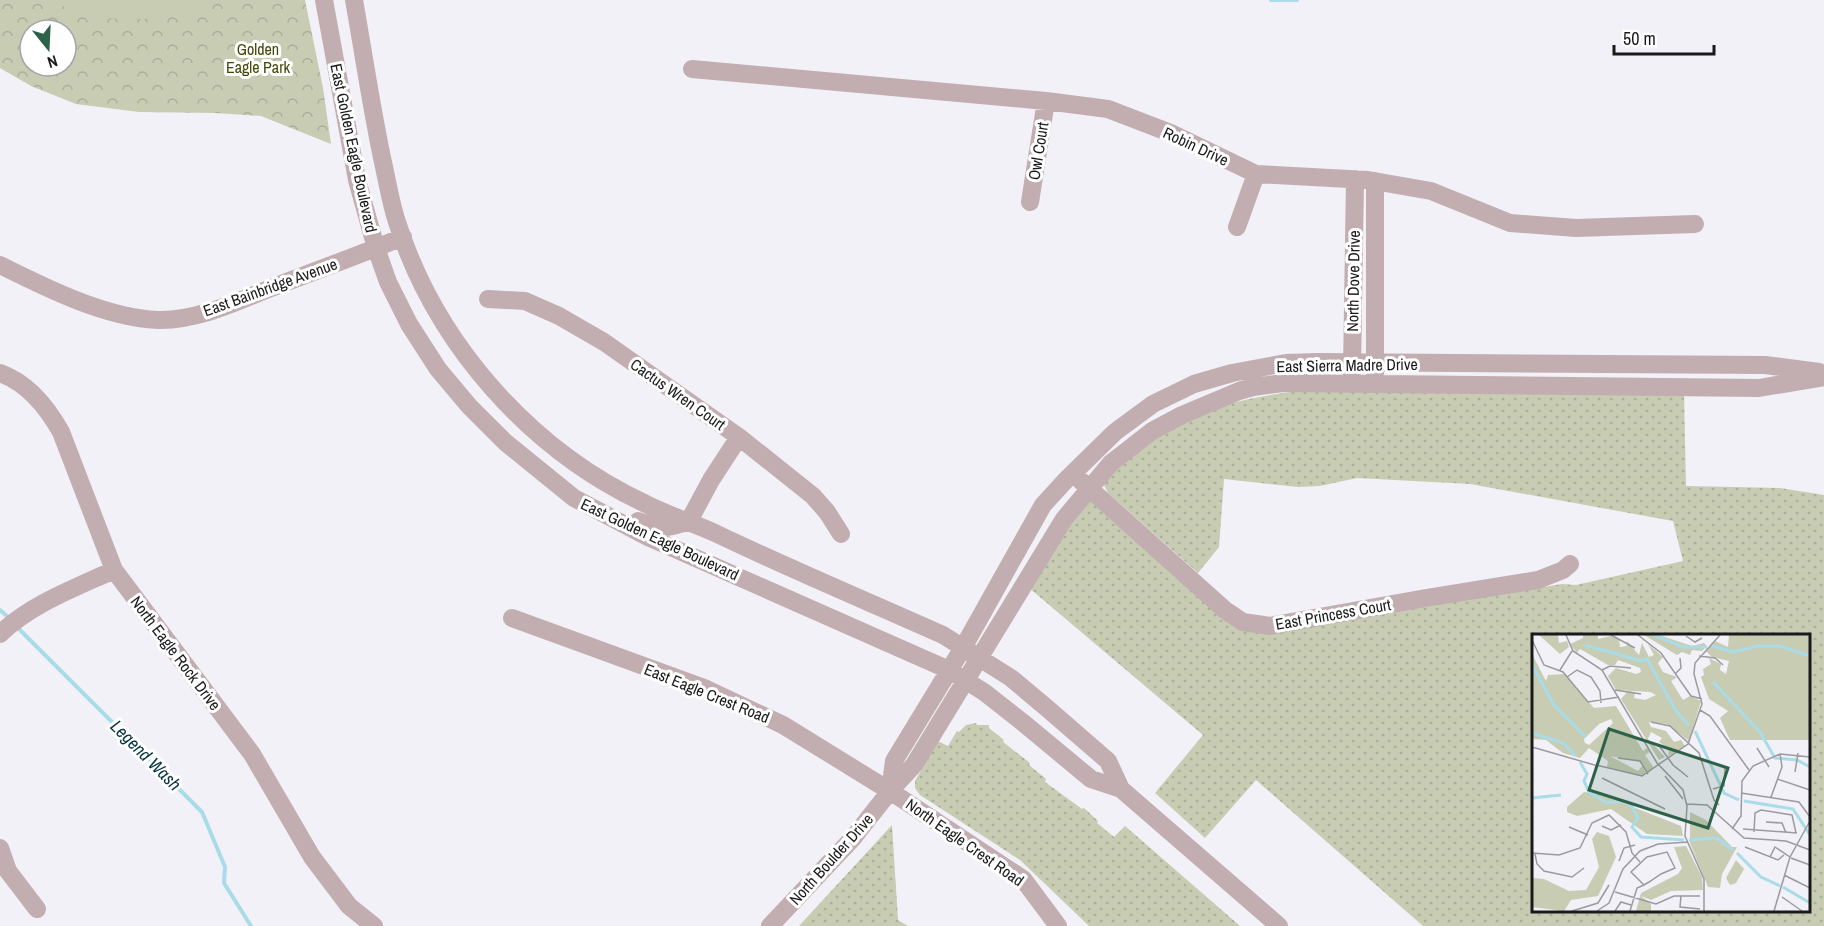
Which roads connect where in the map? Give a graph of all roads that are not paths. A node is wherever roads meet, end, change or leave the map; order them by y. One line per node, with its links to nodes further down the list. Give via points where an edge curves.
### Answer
1 (324, 0): 12 (street, East Golden Eagle Boulevard, via 357,180)
2 (354, 0): 11 (street, East Golden Eagle Boulevard, via 380,145)
3 (692, 69): 4 (street, Robin Drive)
4 (1046, 101): 5 (street, Robin Drive, via 1108,109 1173,134); 8 (street, Owl Court)
5 (1256, 174): 6 (street, Robin Drive); 10 (street)
6 (1355, 179): 7 (street, Robin Drive); 15 (street, North Dove Drive)
7 (1375, 181): 9 (street, Robin Drive, via 1431,191 1510,223 1576,228); 16 (street, North Dove Drive)
8 (1030, 202)
9 (1695, 224)
10 (1237, 227)
11 (403, 237): 12 (street, East Bainbridge Avenue); 26 (street, East Golden Eagle Boulevard, via 443,324 489,385 525,422 603,480 645,504)
12 (376, 248): 13 (street, East Bainbridge Avenue, via 207,312 159,320 96,307); 25 (street, East Golden Eagle Boulevard, via 409,324 438,369 504,442)
13 (0, 265)
14 (488, 299): 22 (street, Cactus Wren Court, via 525,301 559,316 604,342)
15 (1352, 363): 16 (street, East Sierra Madre Drive); 20 (street, North Dove Drive); 23 (street, East Sierra Madre Drive, via 1286,363 1194,384 1153,404 1115,432)
16 (1375, 363): 17 (street, East Sierra Madre Drive, via 1765,365); 21 (street, North Dove Drive)
17 (1824, 372)
18 (0, 373): 29 (street, North Eagle Rock Drive, via 31,392 61,432)
19 (1824, 377): 21 (street, East Sierra Madre Drive, via 1759,388)
20 (1353, 384): 21 (street, East Sierra Madre Drive); 24 (street, East Sierra Madre Drive, via 1283,383 1253,387 1218,399 1152,431 1111,463)
21 (1376, 384)
22 (739, 437): 26 (street); 27 (street, Cactus Wren Court, via 813,496)
23 (1072, 474): 24 (street, East Princess Court); 32 (street, East Sierra Madre Drive, via 1042,505)
24 (1090, 487): 28 (street, East Princess Court, via 1225,610 1244,622 1270,626 1538,580); 33 (street, East Sierra Madre Drive, via 1064,519)
25 (574, 498): 26 (street, via 659,528); 34 (street, East Golden Eagle Boulevard, via 648,537)
26 (689, 521): 32 (street, East Golden Eagle Boulevard)
27 (841, 534)
28 (1570, 564)
29 (114, 570): 31 (street, via 28,611); 40 (street, North Eagle Rock Drive, via 252,754 312,857 349,906)
30 (512, 618): 37 (street, East Eagle Crest Road, via 714,693 783,725)
31 (0, 634)
32 (964, 646): 33 (street, East Golden Eagle Boulevard); 34 (street)
33 (980, 658): 35 (street, North Boulder Drive); 36 (street, East Golden Eagle Boulevard, via 1011,678 1108,762)
34 (949, 670): 35 (street, East Golden Eagle Boulevard); 37 (street, via 894,761)
35 (964, 681): 36 (street, East Golden Eagle Boulevard, via 984,692 1091,779); 37 (street, North Boulder Drive, via 914,765)
36 (1121, 789): 43 (street, East Golden Eagle Boulevard)
37 (890, 791): 41 (street, North Boulder Drive, via 853,838); 42 (street, North Eagle Crest Road, via 1023,879)
38 (0, 848): 39 (street, via 8,871)
39 (37, 909)
40 (374, 926)
41 (770, 926)
42 (1058, 926)
43 (1278, 926)

